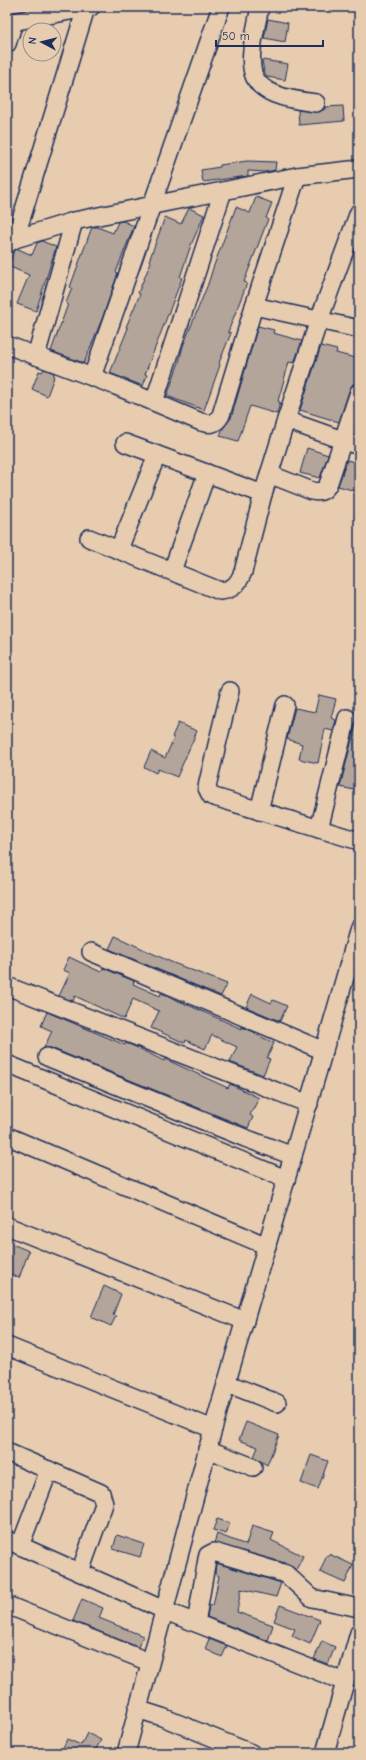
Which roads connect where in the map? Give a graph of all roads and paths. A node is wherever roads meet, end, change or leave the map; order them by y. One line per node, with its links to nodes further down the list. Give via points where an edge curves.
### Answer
1 (89, 7): 4 (street); 13 (street)
2 (221, 7): 10 (street)
3 (260, 7): 6 (street, via 251,56 252,72 258,84 281,97)
4 (11, 23): 5 (street)
5 (7, 44)
6 (316, 103)
7 (359, 169): 8 (street)
8 (297, 176): 9 (street); 14 (street)
9 (223, 191): 10 (street); 21 (street)
10 (151, 206): 12 (street); 19 (street)
11 (359, 212): 15 (street)
12 (74, 221): 13 (street); 18 (street)
13 (11, 241)
14 (254, 306): 15 (street); 21 (street, via 221,415 216,422 201,422)
15 (319, 320): 16 (street); 22 (street)
16 (359, 329)
17 (7, 345): 18 (street)
18 (36, 356): 19 (street)
19 (92, 377): 21 (street)
20 (359, 392): 23 (street)
21 (154, 402)
22 (286, 420): 23 (street); 28 (street)
23 (343, 441): 25 (street); 28 (street, via 329,482 321,491 312,491)
24 (125, 443): 26 (street)
25 (359, 446)
26 (157, 455): 27 (street); 31 (street)
27 (207, 473): 29 (street); 32 (street)
28 (269, 474): 29 (street)
29 (263, 494): 32 (street, via 243,572 234,587 220,591)
30 (89, 538): 31 (street)
31 (119, 549): 32 (street)
32 (172, 571)
33 (230, 691): 36 (street, via 208,782 208,793)
34 (285, 705): 36 (street)
35 (347, 718): 37 (street)
36 (259, 811): 37 (street)
37 (319, 829): 38 (street)
38 (359, 841)
39 (359, 928): 42 (street)
40 (91, 952): 42 (street)
41 (7, 986): 45 (street)
42 (324, 1051): 45 (street)
43 (47, 1057): 47 (street)
44 (7, 1064): 48 (street)
45 (309, 1104): 47 (street)
46 (7, 1136): 50 (street)
47 (293, 1156): 48 (street)
48 (286, 1179): 50 (street)
49 (7, 1226): 51 (street)
50 (266, 1246): 51 (street)
51 (245, 1321): 53 (street)
52 (7, 1346): 55 (street)
53 (231, 1384): 54 (street); 55 (street)
54 (270, 1400)
55 (213, 1429): 56 (street)
56 (213, 1450): 58 (street); 64 (street)
57 (7, 1452): 59 (street)
58 (249, 1465)
59 (49, 1470): 60 (street); 61 (street, via 101,1493 104,1504)
60 (14, 1543): 61 (street)
61 (80, 1572): 64 (street)
62 (7, 1605): 66 (street)
63 (359, 1608): 64 (street, via 312,1598 286,1574 214,1552 208,1555)
64 (180, 1616): 66 (street); 67 (street)
65 (359, 1633): 67 (street)
66 (149, 1662): 68 (street)
67 (345, 1682): 71 (street)
68 (141, 1710): 69 (street); 70 (street)
69 (126, 1753)
70 (251, 1753)
71 (325, 1753)

